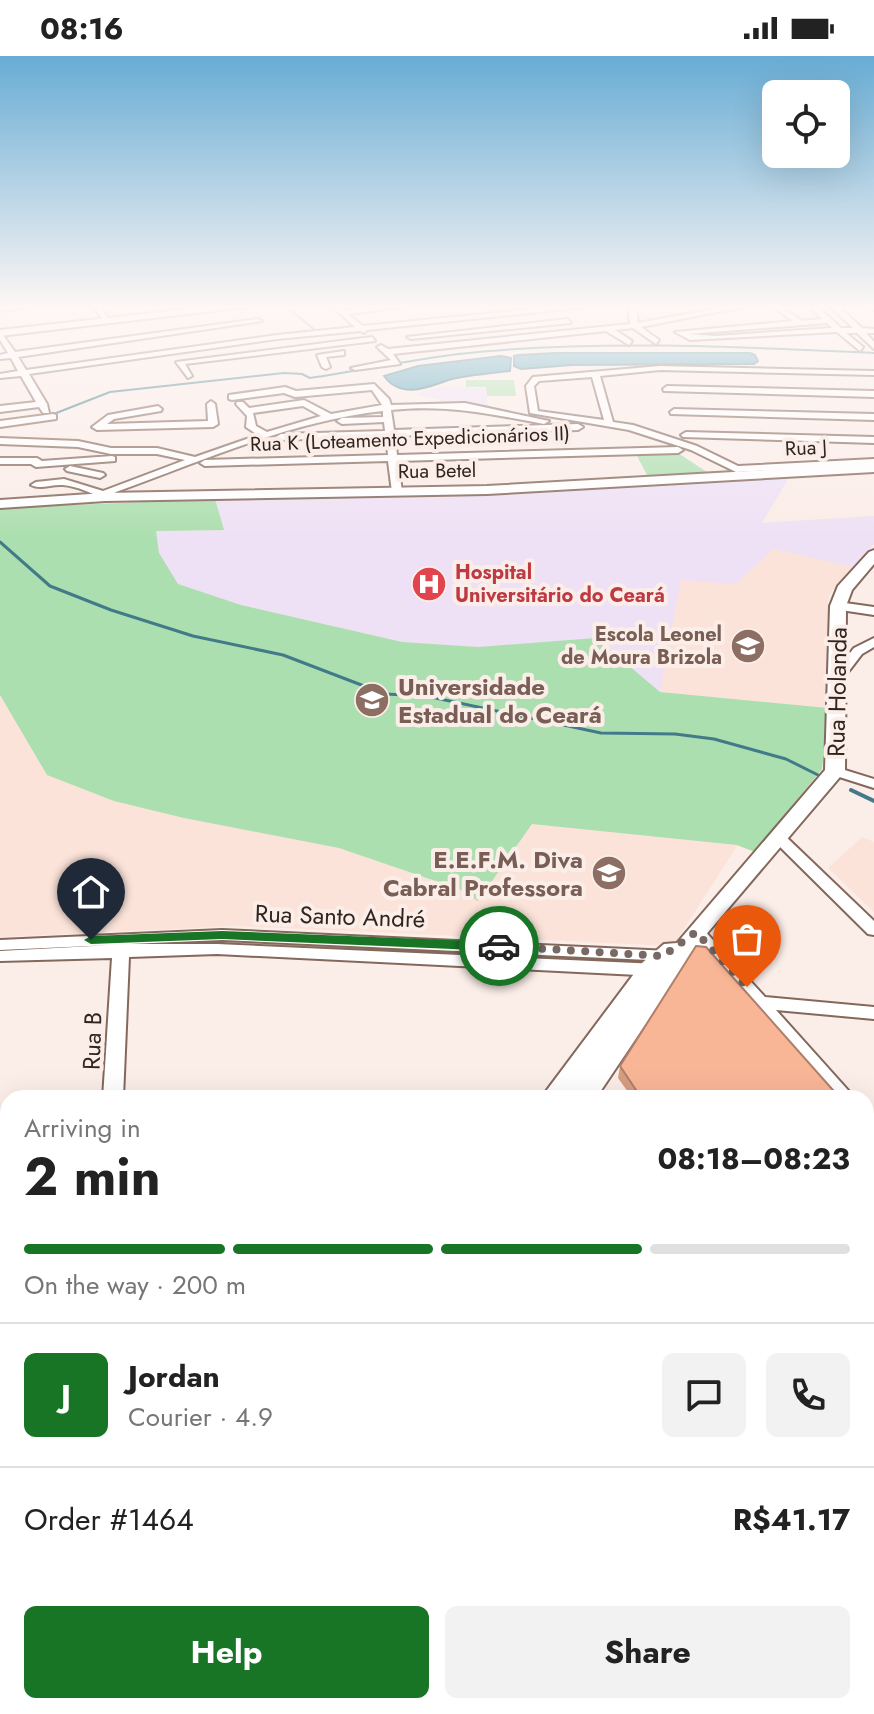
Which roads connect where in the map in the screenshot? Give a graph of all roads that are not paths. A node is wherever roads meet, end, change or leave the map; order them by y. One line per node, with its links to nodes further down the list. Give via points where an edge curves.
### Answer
1 (29, 383): 19 (street)
2 (533, 383): 24 (street, via 533,412)
3 (598, 383): 24 (street)
4 (665, 383): 6 (street)
5 (337, 389): 12 (street, via 374,387 385,397); 16 (street); 17 (street, via 232,397)
6 (667, 389): 7 (street); 18 (street)
7 (874, 394)
8 (335, 403): 10 (street)
9 (211, 404): 26 (street, via 213,424)
10 (309, 405): 17 (street); 20 (street)
11 (433, 405): 12 (street); 13 (street); 29 (street)
12 (385, 407): 16 (street); 22 (street)
13 (464, 407): 27 (street); 28 (street)
14 (0, 409): 19 (street)
15 (158, 409): 26 (street, via 111,417)
16 (359, 409): 20 (street)
17 (248, 411): 33 (street, via 251,427)
18 (674, 412): 21 (street); 35 (street)
19 (46, 413): 25 (street); 34 (street, via 37,430)
20 (329, 417): 23 (street)
21 (874, 417)
22 (388, 419): 23 (street); 30 (street)
23 (306, 423): 33 (street)
24 (609, 423): 35 (street, via 669,440)
25 (0, 424)
26 (97, 427): 34 (street)
27 (581, 427): 28 (street); 41 (street, via 623,432)
28 (472, 430): 29 (street)
29 (441, 431): 30 (street)
30 (390, 433): 31 (street); 46 (street)
31 (328, 435): 32 (street); 47 (street)
32 (296, 436): 33 (street); 49 (street)
33 (266, 437): 44 (street)
34 (82, 440): 38 (street); 42 (street, via 104,450)
35 (689, 440): 37 (street); 52 (street, Rua J, via 727,467 740,469)
36 (0, 441): 38 (street)
37 (874, 442)
38 (57, 443): 51 (street)
39 (166, 443): 43 (street)
40 (206, 444): 44 (street)
41 (678, 450): 46 (street, Rua K (Loteamento Expedicionários II)); 56 (street)
42 (132, 451): 43 (street); 45 (street)
43 (157, 451): 50 (street)
44 (222, 451): 50 (street)
45 (104, 459): 51 (street); 54 (street)
46 (394, 459): 47 (street, Rua K (Loteamento Expedicionários II)); 58 (street)
47 (329, 460): 49 (street, Rua K (Loteamento Expedicionários II))
48 (0, 461): 51 (street)
49 (296, 461): 50 (street, Rua K (Loteamento Expedicionários II))
50 (194, 462): 59 (street)
51 (36, 463): 57 (street)
52 (874, 465): 56 (street, Rua Betel)
53 (70, 469): 54 (street)
54 (83, 471): 55 (street)
55 (100, 475)
56 (722, 477): 58 (street, Rua Betel)
57 (36, 485): 59 (street, via 64,482); 60 (street)
58 (397, 492): 59 (street, Rua Betel)
59 (104, 496): 60 (street, Rua Betel)
60 (36, 501): 61 (street, Rua Betel)
61 (0, 504)
62 (873, 557): 63 (street, Rua Holanda, via 844,589)
63 (838, 606): 64 (street); 66 (street, Rua Holanda)
64 (874, 611)
65 (874, 642): 66 (street, via 858,651)
66 (837, 677): 67 (street, Rua Holanda)
67 (835, 771): 68 (street); 69 (street, Rua Holanda)
68 (874, 784)
69 (777, 836): 70 (street); 71 (street, Rua Holanda)
70 (874, 930)
71 (696, 932): 75 (street, Rua Holanda); 76 (street)
72 (0, 945): 73 (street, Rua Santo André)
73 (120, 945): 74 (street, Rua Santo André); 75 (street, Rua Santo André); 78 (street, Rua B)
74 (0, 956)
75 (664, 963): 79 (street, Rua Holanda); 80 (street, Rua Holanda)
76 (762, 1003): 77 (street); 81 (street)
77 (874, 1013)
78 (113, 1090)
79 (561, 1090)
80 (587, 1090)
81 (838, 1090)

